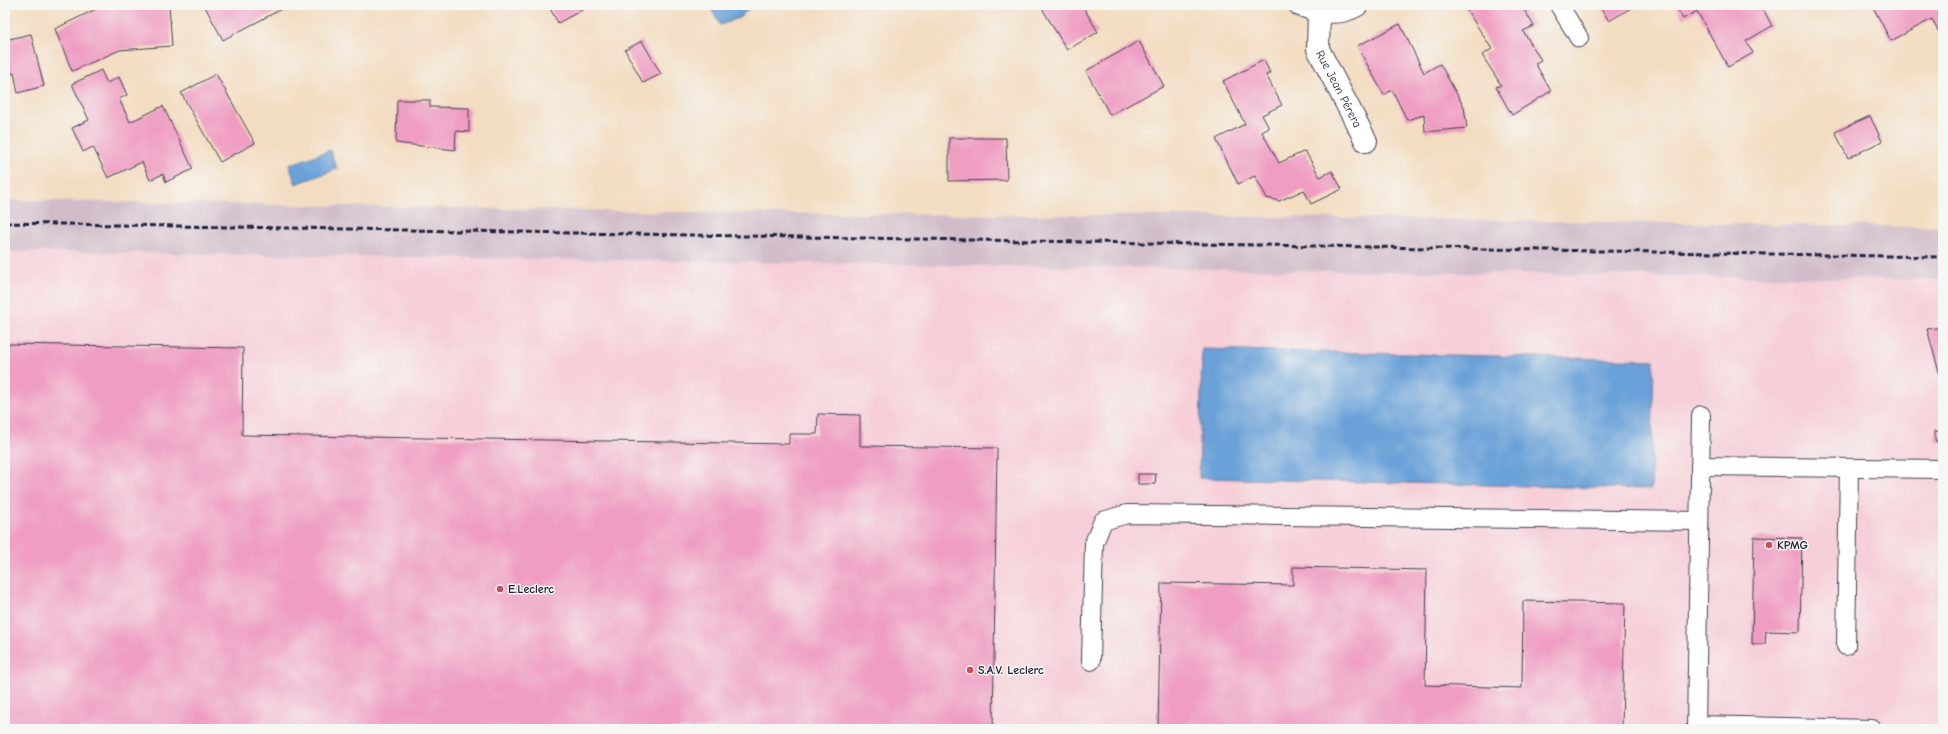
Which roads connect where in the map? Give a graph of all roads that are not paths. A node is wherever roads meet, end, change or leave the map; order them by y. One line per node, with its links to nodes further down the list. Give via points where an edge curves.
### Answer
1 (1357, 5): 3 (street, Rue Jean Pérera, via 1349,10)
2 (1559, 5): 4 (lane)
3 (1310, 9): 5 (street, Rue Jean Pérera, via 1318,49)
4 (1579, 38)
5 (1366, 141)
6 (1701, 415): 7 (lane)
7 (1700, 466): 8 (lane); 10 (lane)
8 (1849, 468): 9 (lane); 11 (lane)
9 (1943, 469)
10 (1699, 522): 12 (lane, via 1127,514 1103,522 1094,543); 13 (lane)
11 (1846, 646)
12 (1091, 661)
13 (1696, 727): 14 (lane)
14 (1872, 729)

